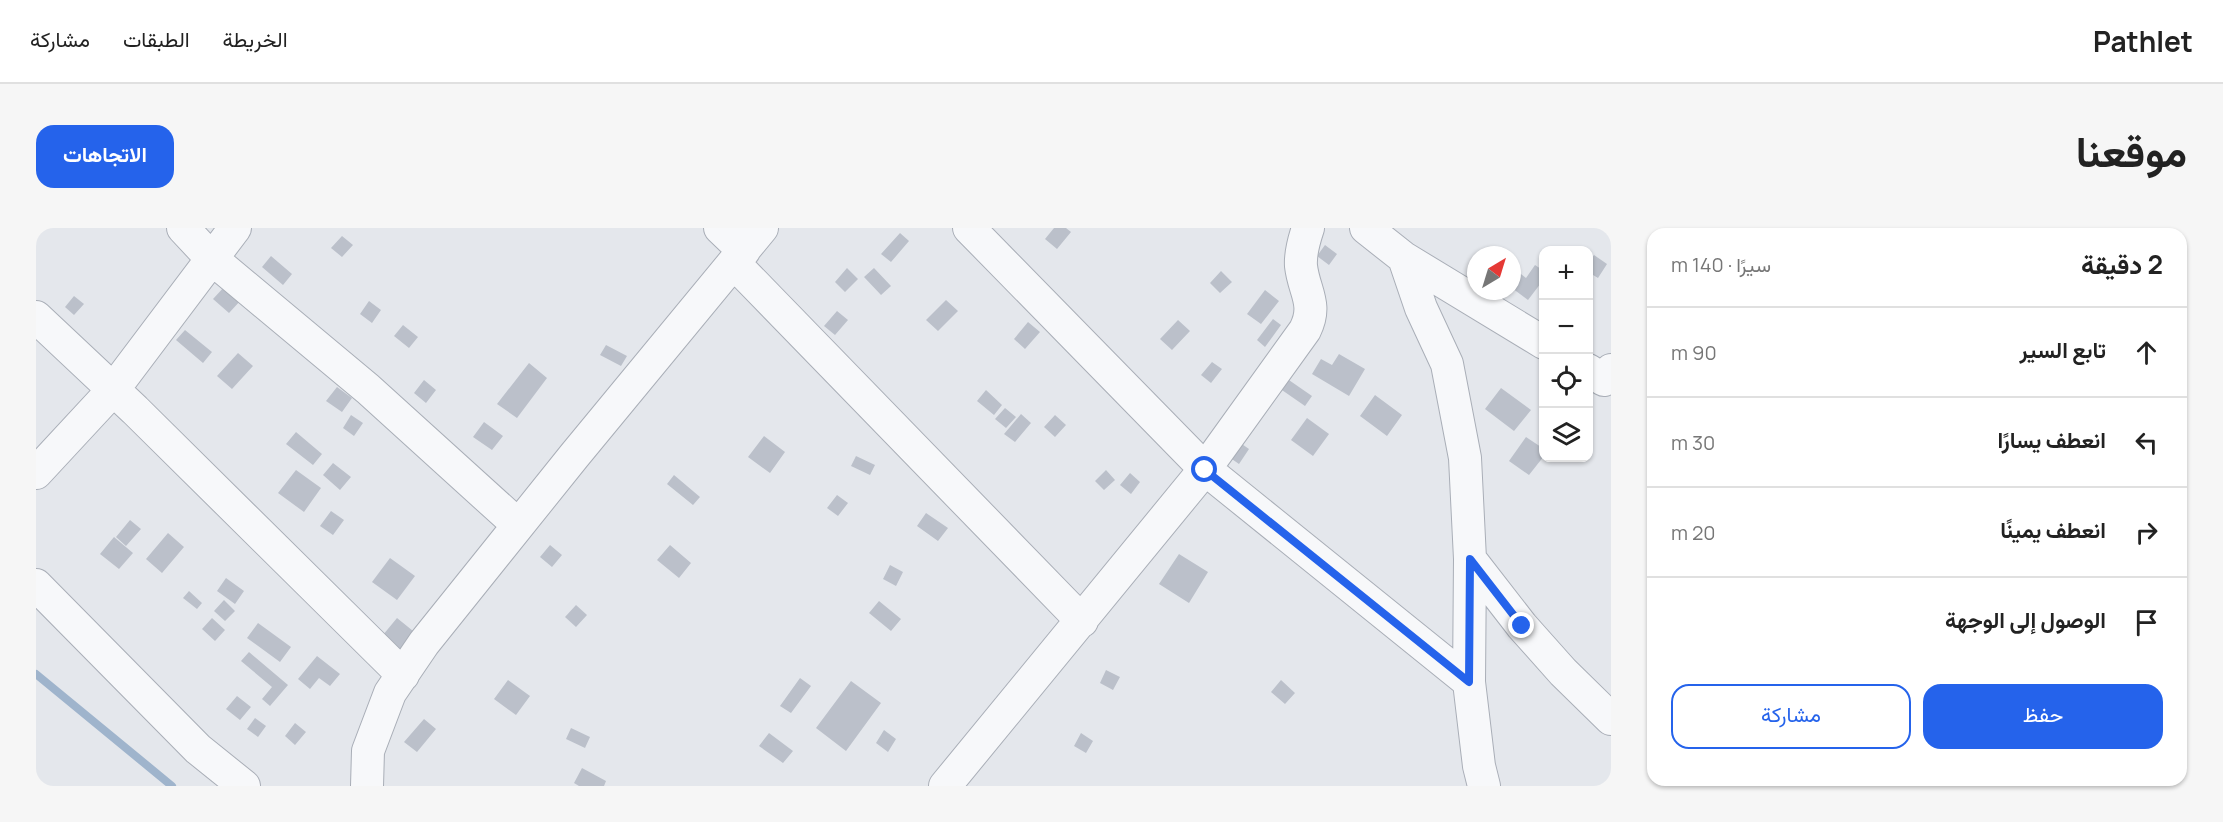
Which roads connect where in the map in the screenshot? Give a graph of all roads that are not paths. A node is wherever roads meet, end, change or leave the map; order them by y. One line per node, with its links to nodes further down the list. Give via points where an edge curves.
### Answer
1 (183, 228): 8 (street)
2 (235, 228): 8 (street)
3 (720, 228): 7 (street)
4 (969, 228): 13 (street)
5 (1308, 228): 13 (street, via 1301,264 1311,319)
6 (1366, 228): 9 (street)
7 (747, 247): 15 (street); 18 (street)
8 (211, 258): 12 (street); 15 (street, via 368,389)
9 (1404, 258): 11 (street); 16 (street, via 1421,308 1447,364 1465,458)
10 (36, 317): 12 (street)
11 (1539, 340)
12 (113, 390): 14 (street); 19 (street)
13 (1205, 470): 18 (street); 20 (street)
14 (36, 473)
15 (518, 525): 19 (street)
16 (1470, 559): 20 (street); 21 (street, via 1522,626)
17 (36, 585): 22 (street, via 198,749)
18 (1082, 621): 24 (street)
19 (403, 675): 23 (street, via 390,693 368,751)
20 (1469, 682): 25 (street)
21 (1611, 719)
22 (244, 786)
23 (367, 786)
24 (945, 786)
25 (1484, 786)

